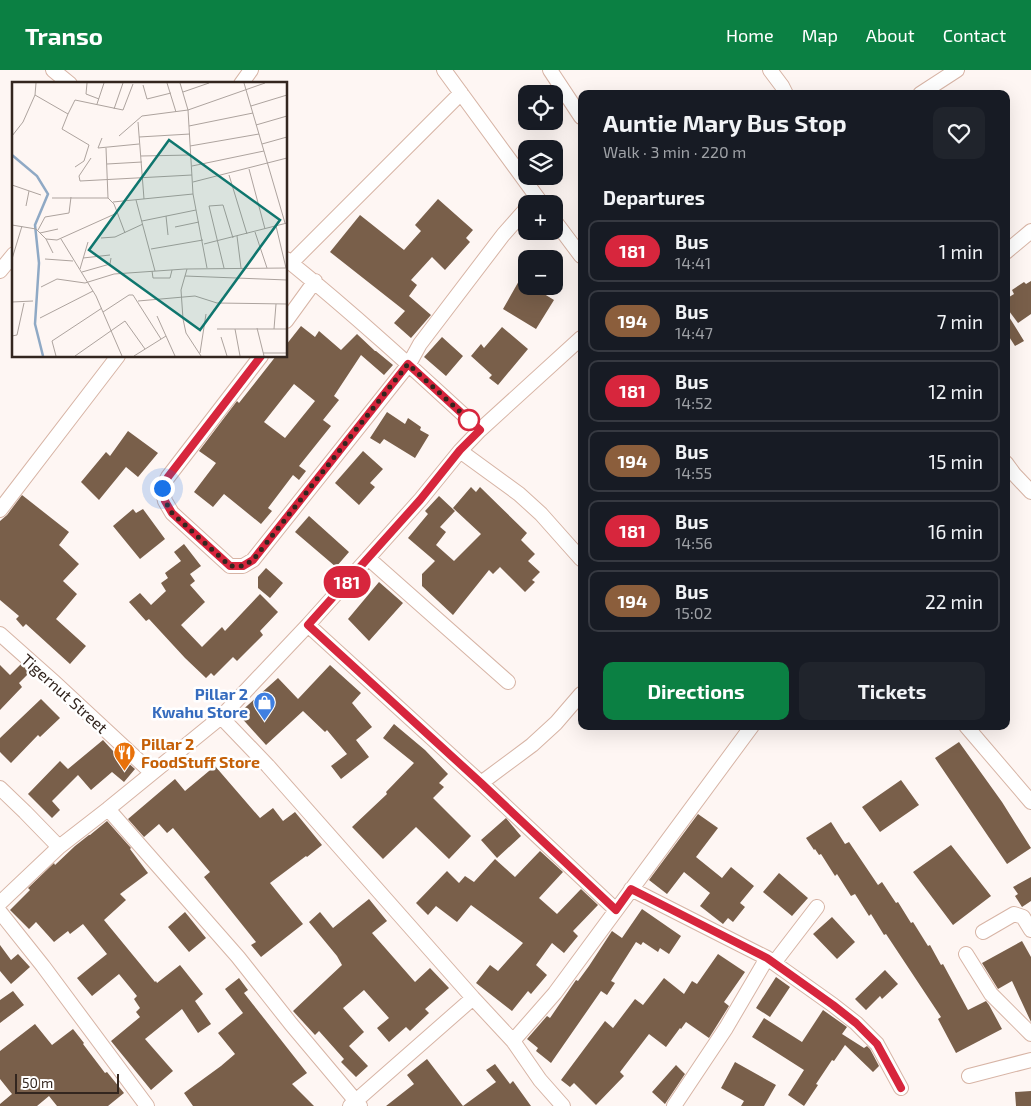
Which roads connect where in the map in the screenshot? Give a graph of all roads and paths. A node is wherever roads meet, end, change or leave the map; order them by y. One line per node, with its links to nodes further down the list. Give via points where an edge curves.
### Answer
1 (53, 70): 7 (street)
2 (251, 70): 8 (street)
3 (444, 70): 11 (street)
4 (550, 70): 12 (street)
5 (770, 70): 9 (street)
6 (957, 70): 10 (street)
7 (68, 82)
8 (242, 82)
9 (784, 90)
10 (926, 90)
11 (461, 93): 13 (street); 20 (street)
12 (578, 112)
13 (532, 195)
14 (518, 218): 27 (street)
15 (1031, 231): 17 (street)
16 (563, 232): 18 (street)
17 (1010, 249)
18 (578, 252)
19 (12, 256): 21 (street)
20 (289, 261): 22 (street)
21 (0, 271)
22 (315, 281): 23 (street); 27 (street)
23 (288, 318)
24 (578, 341): 28 (street)
25 (116, 358): 32 (street)
26 (259, 358): 27 (street, via 162,488 172,513 230,566 243,566 253,560)
27 (408, 364): 28 (street)
28 (480, 430): 29 (street)
29 (460, 450): 33 (street, via 520,494); 34 (street)
30 (1010, 468): 31 (street)
31 (1031, 492)
32 (0, 510)
33 (578, 556)
34 (368, 558): 35 (street); 37 (street)
35 (308, 625): 39 (street); 43 (street)
36 (0, 634): 42 (street, Tigernut Street)
37 (508, 682)
38 (578, 697): 43 (street, via 556,723)
39 (221, 718): 42 (street); 57 (street, via 268,766)
40 (745, 730): 48 (street)
41 (969, 730): 45 (street)
42 (152, 773): 46 (street)
43 (481, 783): 51 (street)
44 (0, 788): 47 (street)
45 (1031, 802)
46 (108, 809): 47 (street); 64 (street, via 238,957)
47 (59, 848): 49 (street)
48 (631, 889): 51 (street); 56 (street)
49 (0, 903)
50 (817, 907): 56 (street)
51 (616, 910): 59 (street, via 555,993)
52 (0, 912): 65 (street)
53 (1031, 930): 54 (street, via 1023,917 1014,914)
54 (983, 932)
55 (966, 954): 58 (street, via 991,994)
56 (770, 960): 62 (street, via 856,1023 877,1044); 63 (street)
57 (473, 998): 59 (street); 64 (street)
58 (1031, 1034)
59 (513, 1041): 66 (street)
60 (1031, 1060): 61 (street)
61 (969, 1076)
62 (901, 1088)
63 (680, 1104)
64 (356, 1105)
65 (147, 1106)
66 (563, 1106)

